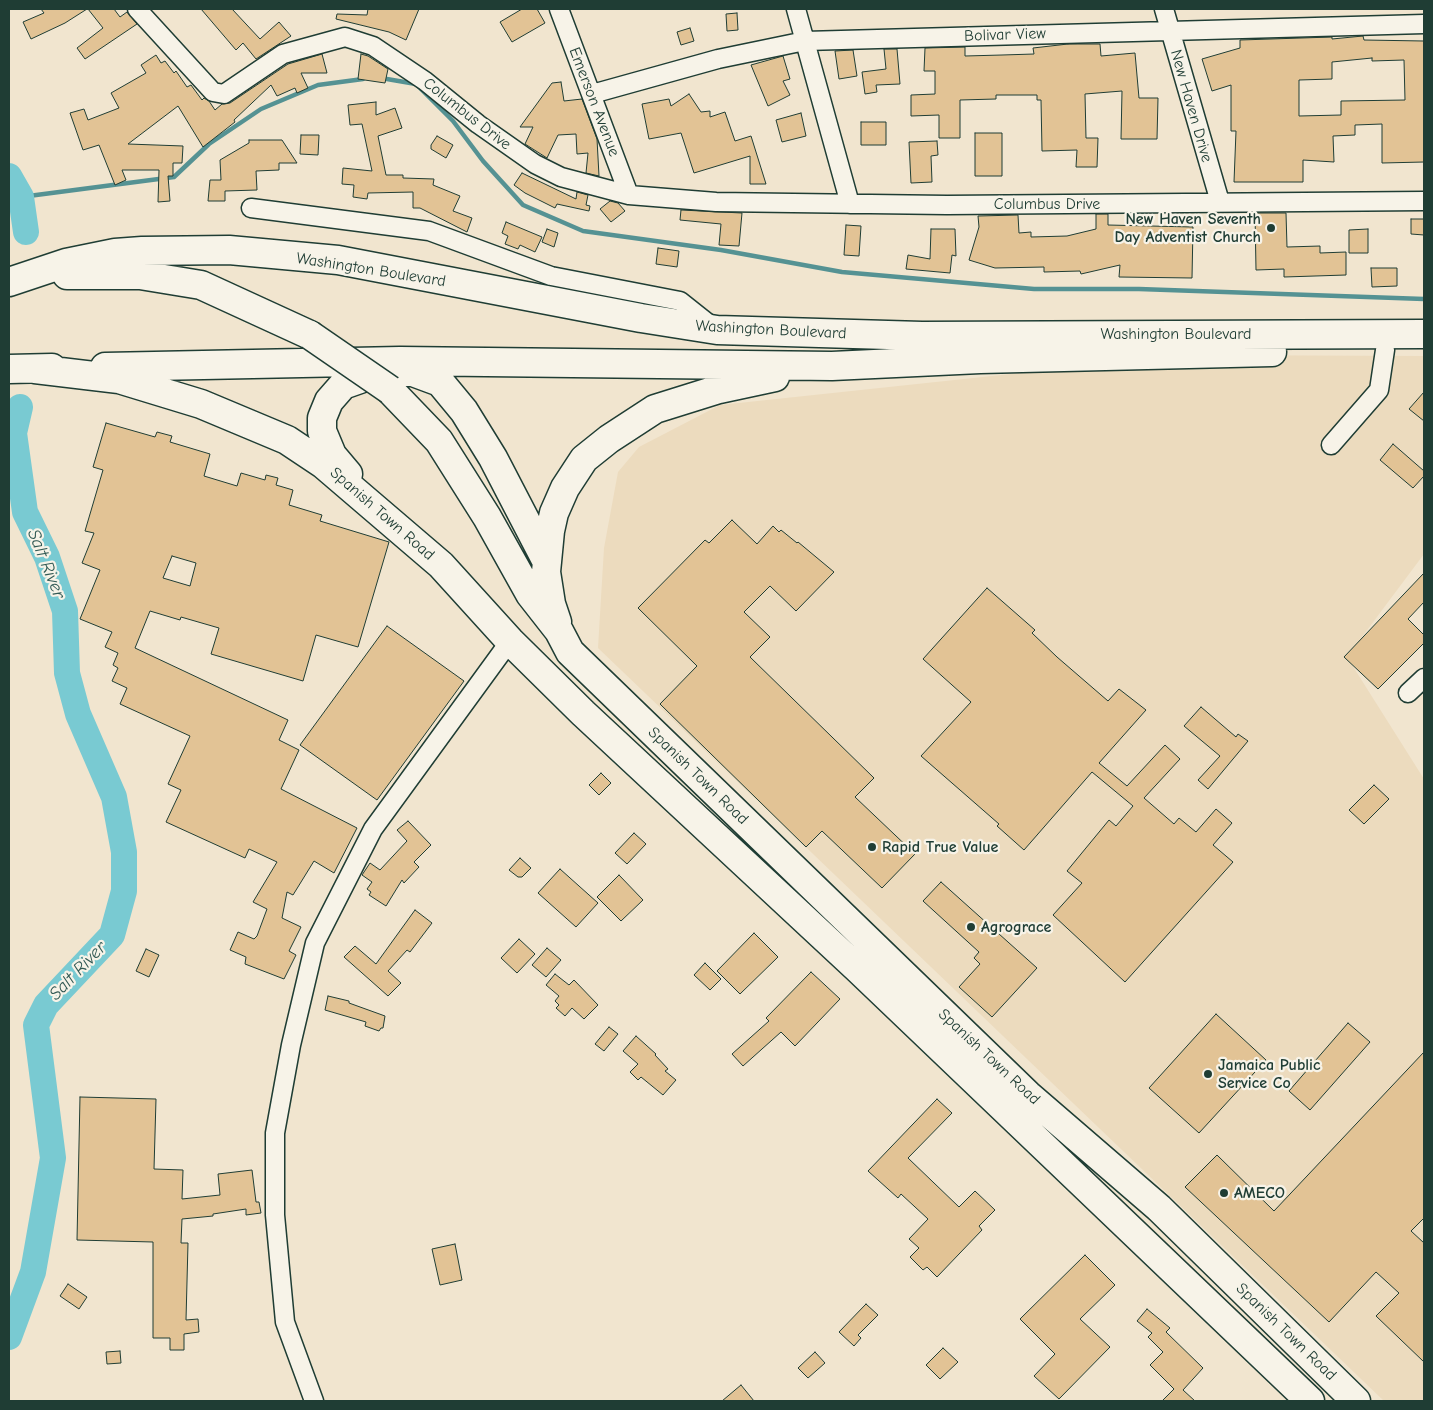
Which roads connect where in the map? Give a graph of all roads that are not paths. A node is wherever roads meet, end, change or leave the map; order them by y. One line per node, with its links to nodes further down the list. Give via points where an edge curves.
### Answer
1 (137, 9): 9 (street, Columbus Drive, via 213,92 224,94 283,54 345,37 373,46 535,164 561,177)
2 (559, 9): 8 (street, Emerson Avenue)
3 (796, 9): 7 (street)
4 (1164, 9): 6 (street, New Haven Drive)
5 (1424, 24): 6 (street, Bolivar View)
6 (1169, 31): 7 (street, Bolivar View); 11 (street, New Haven Drive)
7 (805, 40): 8 (street, Bolivar View, via 718,59); 12 (street)
8 (592, 94): 9 (street, Emerson Avenue)
9 (628, 195): 12 (street, Columbus Drive, via 716,202)
10 (1424, 201): 11 (street, Columbus Drive)
11 (1220, 202): 12 (street, Columbus Drive)
12 (850, 204)
13 (251, 208): 15 (street, via 429,231 551,276 680,301)
14 (9, 282): 15 (highway, Washington Boulevard, via 66,263 115,253 229,250 338,260); 25 (highway, Spanish Town Road, bridge, via 70,274 140,276 201,285 310,334 390,390 439,441 530,594)
15 (717, 330): 16 (highway, Washington Boulevard, via 922,336)
16 (1424, 334)
17 (1385, 350): 18 (highway, Washington Boulevard); 19 (highway, Washington Boulevard, via 980,359); 22 (street, via 1379,390)
18 (1424, 350)
19 (832, 366): 21 (highway, Washington Boulevard, via 400,361); 24 (highway, via 719,389 655,409 609,439 584,458 565,488 554,513)
20 (9, 369): 21 (highway)
21 (35, 369): 23 (highway, Spanish Town Road, via 119,379 201,404 287,440 323,464)
22 (1331, 445)
23 (381, 513): 24 (highway, via 332,455 322,431 322,418 329,401 343,385 380,372 413,372 440,382 464,411 493,458); 26 (highway, Spanish Town Road, via 441,565)
24 (547, 562): 25 (highway, via 551,604)
25 (559, 631): 29 (highway, Spanish Town Road, via 570,652)
26 (510, 640): 30 (highway, Spanish Town Road, via 590,720); 33 (street, via 373,829 315,943 290,1045 275,1133 275,1214 285,1322)
27 (1424, 678): 28 (street)
28 (1408, 693)
29 (878, 951): 30 (highway); 31 (highway, Spanish Town Road, via 1028,1095)
30 (858, 970): 32 (highway, Spanish Town Road)
31 (1159, 1208): 32 (highway); 35 (highway, Spanish Town Road)
32 (1132, 1232): 34 (highway, Spanish Town Road)
33 (314, 1401)
34 (1310, 1401)
35 (1356, 1401)

